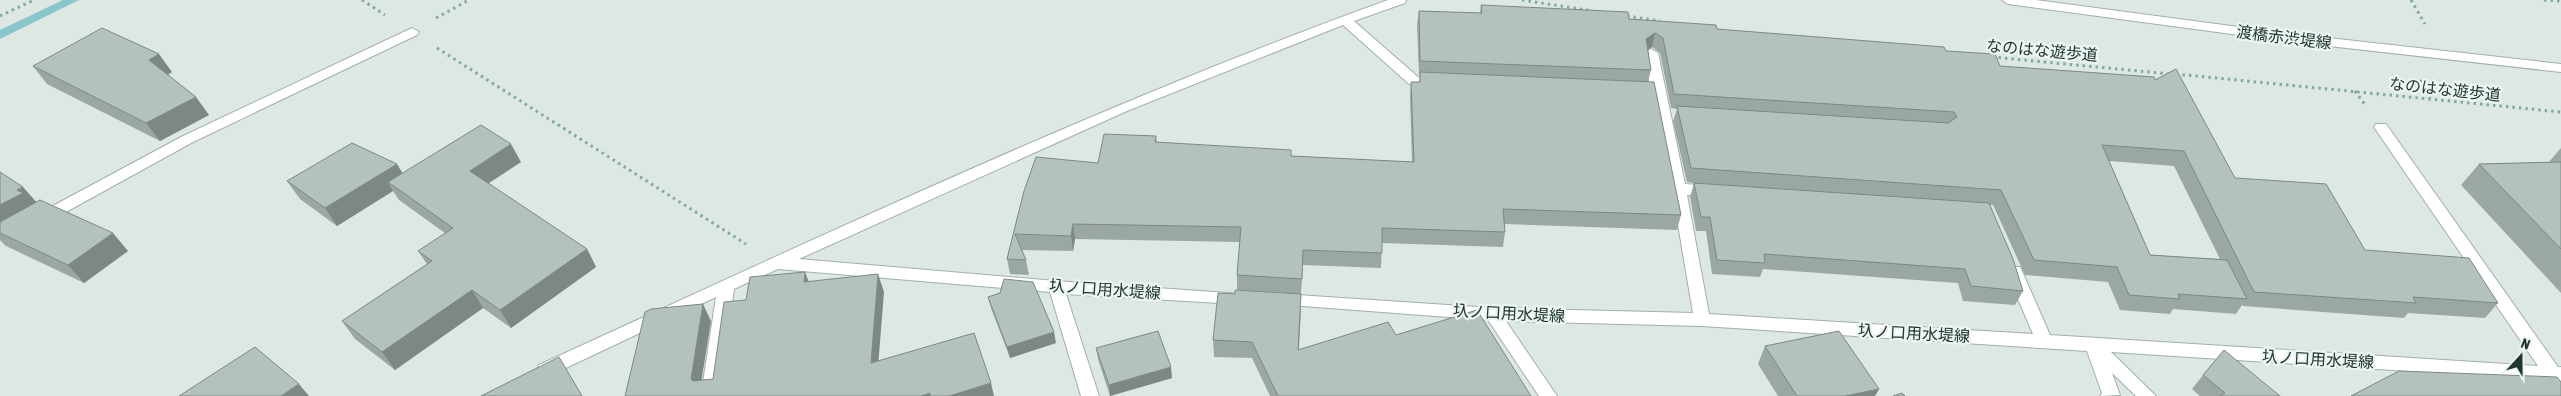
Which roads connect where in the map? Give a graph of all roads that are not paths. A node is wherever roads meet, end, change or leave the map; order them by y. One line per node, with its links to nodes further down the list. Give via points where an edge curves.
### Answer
1 (1400, 0): 3 (street)
2 (2008, 0): 6 (street, 渡橋赤渋堤線, via 2337,44)
3 (1345, 20): 7 (street, via 1414,81); 15 (street, via 1122,108)
4 (412, 32): 13 (street, via 188,139)
5 (1651, 53): 9 (street)
6 (2561, 68)
7 (1453, 82)
8 (1619, 89): 9 (street)
9 (1658, 91): 11 (street, via 1668,114)
10 (2381, 127): 23 (street)
11 (1679, 189): 12 (street); 19 (street)
12 (1729, 192)
13 (26, 227)
14 (2007, 254): 20 (street)
15 (776, 263): 16 (street, 圦ノ口用水堤線); 17 (street)
16 (1056, 286): 18 (street, 圦ノ口用水堤線); 25 (street)
17 (726, 287): 22 (street); 24 (street)
18 (1493, 314): 19 (street, 圦ノ口用水堤線); 26 (street)
19 (1702, 320): 20 (street, 圦ノ口用水堤線)
20 (2044, 340): 21 (street, 圦ノ口用水堤線)
21 (2094, 346): 23 (street, 圦ノ口用水堤線); 27 (street); 28 (street)
22 (530, 377)
23 (2558, 377)
24 (710, 396)
25 (1090, 396)
26 (1548, 396)
27 (2109, 396)
28 (2147, 396)

